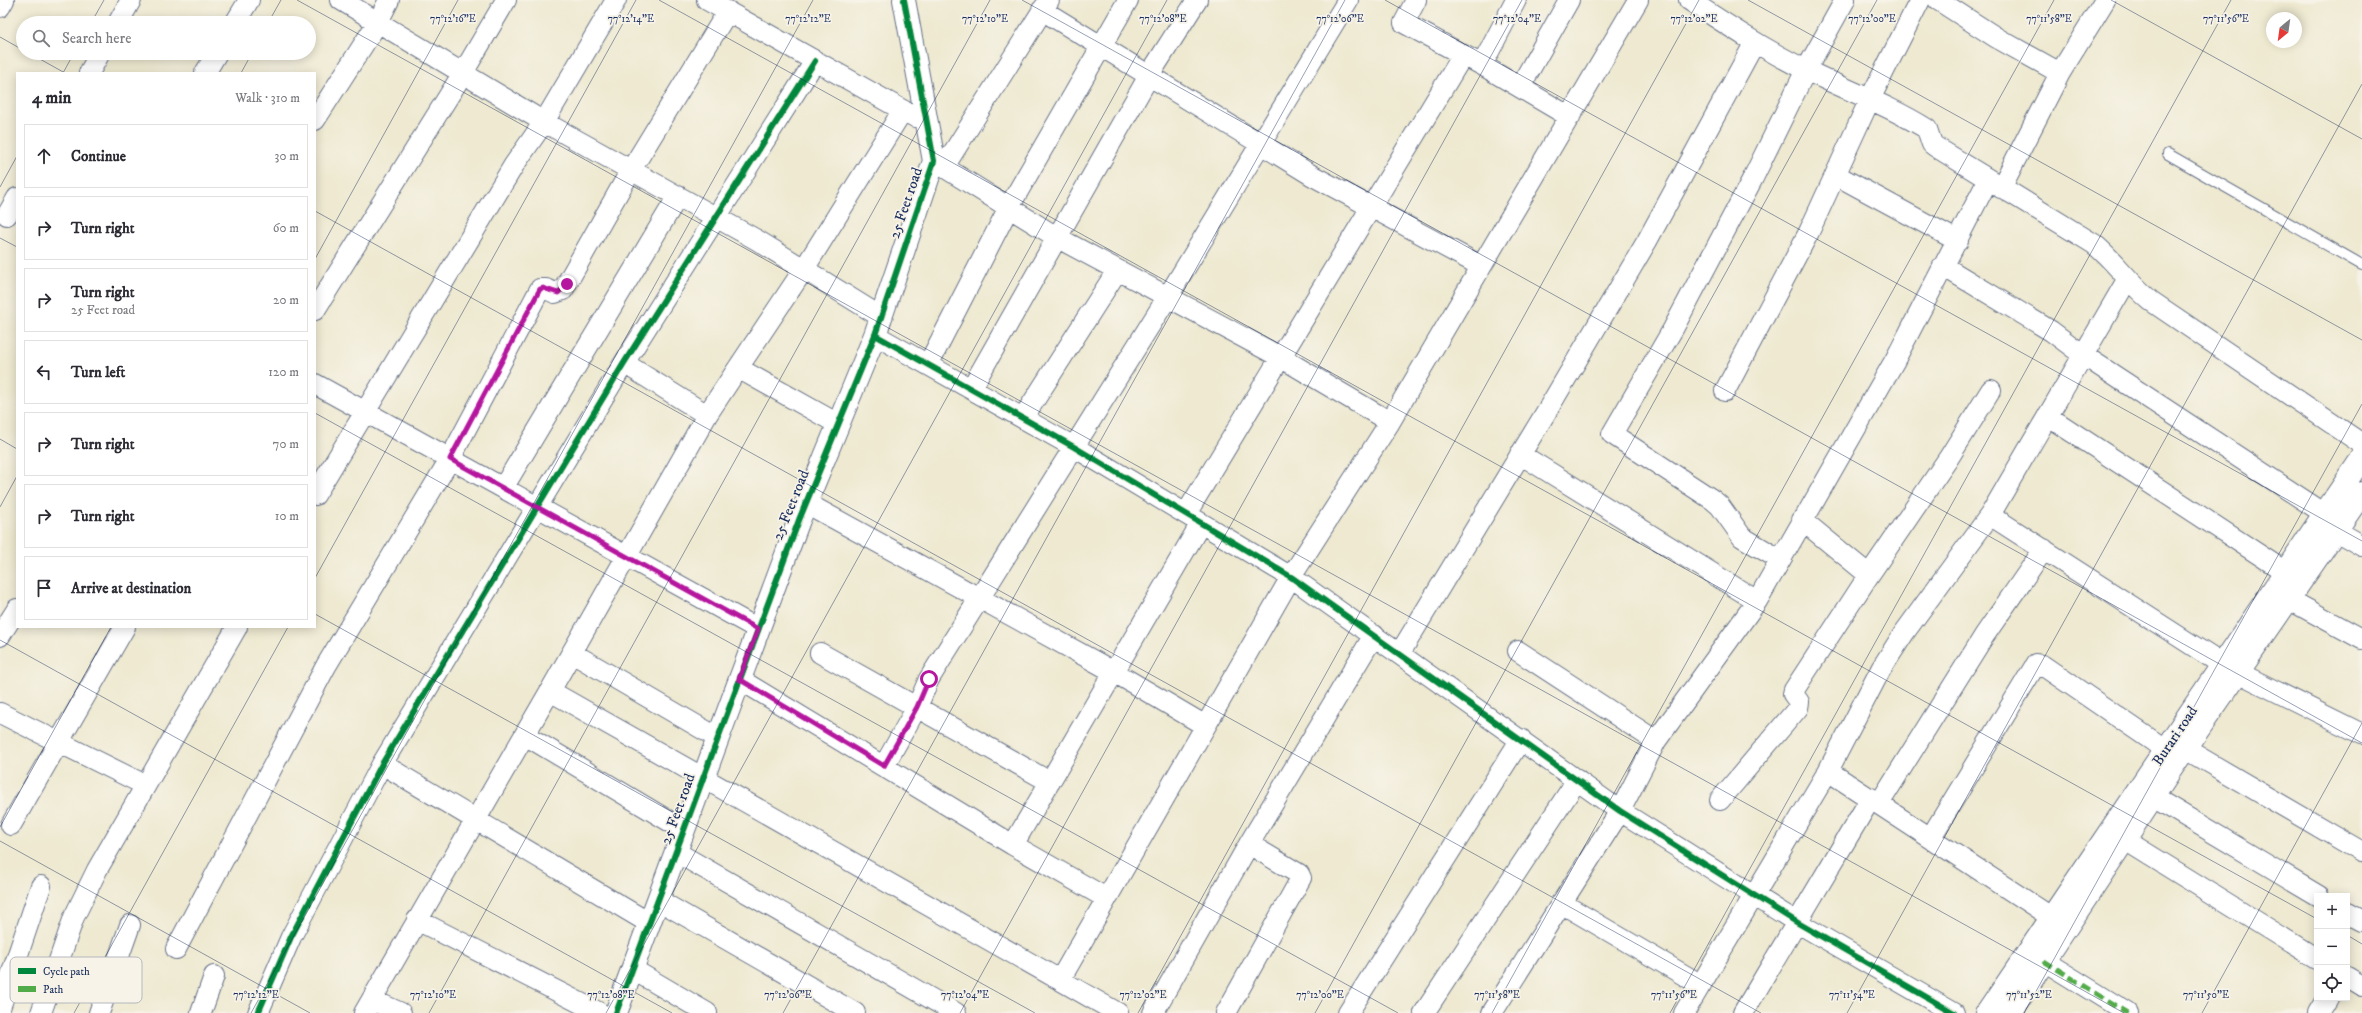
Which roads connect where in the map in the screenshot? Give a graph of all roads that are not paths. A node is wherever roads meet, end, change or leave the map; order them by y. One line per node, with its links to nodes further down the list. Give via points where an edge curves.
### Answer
1 (4, 0): 23 (street)
2 (131, 0): 25 (street)
3 (249, 0): 26 (street)
4 (341, 0): 27 (street)
5 (389, 0): 27 (street)
6 (506, 0): 38 (street)
7 (616, 0): 46 (street)
8 (708, 0): 24 (street)
9 (904, 0): 47 (main road, 25 Feet road)
10 (1128, 0): 29 (street)
11 (1196, 0): 40 (street)
12 (1348, 0): 48 (street)
13 (1416, 0): 30 (street, via 1404,23)
14 (1516, 0): 34 (street)
15 (1569, 0): 41 (street)
16 (1638, 0): 44 (street)
17 (1689, 0): 28 (street)
18 (1845, 0): 35 (street)
19 (1920, 0): 42 (street)
20 (1938, 0): 39 (street, via 1997,38)
21 (2105, 0): 39 (street)
22 (1045, 5): 29 (street); 50 (street)
23 (0, 7)
24 (728, 11): 33 (street); 51 (street)
25 (122, 16)
26 (239, 16)
27 (378, 22): 38 (street); 45 (street)
28 (1755, 42): 35 (street); 88 (street, via 1648,241)
29 (1102, 46): 40 (street); 56 (street)
30 (1463, 55): 34 (street); 57 (street)
31 (96, 60): 36 (street)
32 (213, 60): 37 (street)
33 (815, 61): 43 (street); 59 (street)
34 (1482, 65): 41 (street)
35 (1806, 70): 42 (street); 103 (street, via 1753,178 1676,322 1612,434 1713,500 1742,537)
36 (90, 72)
37 (206, 72)
38 (463, 73): 46 (street); 69 (street)
39 (2060, 73): 53 (street)
40 (1150, 74): 48 (street); 60 (street)
41 (1520, 87): 44 (street)
42 (1870, 99): 52 (street); 53 (street, via 1927,129 1932,144)
43 (903, 110): 47 (street); 65 (street)
44 (1570, 117): 63 (street)
45 (316, 118)
46 (544, 122): 51 (street); 80 (street, via 514,166)
47 (928, 124): 50 (main road, 25 Feet road)
48 (1261, 143): 57 (street, via 1313,176); 68 (street)
49 (2168, 154): 62 (lane)
50 (939, 164): 56 (street); 70 (main road, 25 Feet road)
51 (631, 170): 54 (street); 90 (street, via 563,290 555,293 540,289)
52 (1836, 175): 61 (street); 79 (street)
53 (1994, 184): 61 (street); 67 (street, via 2094,244)
54 (678, 196): 59 (street); 91 (street)
55 (16, 200): 58 (street)
56 (1009, 207): 60 (street); 74 (street)
57 (1373, 208): 63 (street); 72 (street)
58 (8, 215)
59 (717, 217): 65 (street); 73 (street)
60 (1058, 238): 66 (street); 77 (street)
61 (1958, 241): 64 (street)
62 (2362, 265)
63 (1481, 266): 84 (street)
64 (1943, 266): 71 (street, via 2031,319); 98 (street, via 1898,353)
65 (804, 269): 70 (street); 75 (street)
66 (1117, 270): 68 (street); 83 (street)
67 (2127, 280): 71 (street); 86 (street, via 2151,301)
68 (1167, 298): 72 (street); 87 (street)
69 (316, 308)
70 (878, 326): 74 (street); 85 (main road, 25 Feet road)
71 (2083, 355): 82 (street); 99 (street)
72 (1280, 357): 84 (street); 97 (street)
73 (624, 363): 81 (street); 95 (street)
74 (928, 365): 77 (street)
75 (738, 368): 81 (street); 85 (street)
76 (316, 385): 80 (street)
77 (971, 389): 83 (street)
78 (1991, 390): 105 (street, via 1948,459)
79 (1725, 392)
80 (364, 412): 90 (street); 92 (street)
81 (707, 414): 102 (street)
82 (2048, 417): 96 (street); 104 (street)
83 (1022, 418): 87 (street)
84 (1390, 422): 106 (street)
85 (838, 424): 94 (main road, 25 Feet road)
86 (2362, 444)
87 (1074, 447): 97 (street); 107 (street)
88 (1520, 454): 109 (street); 120 (street)
89 (2362, 458): 99 (main road, Burari road)
90 (450, 459): 91 (street); 168 (street, via 326,666)
91 (504, 488): 95 (street)
92 (316, 493)
93 (2362, 493): 99 (main road, Burari road)
94 (806, 503): 107 (street); 113 (main road, 25 Feet road)
95 (536, 506): 102 (street); 135 (street)
96 (1990, 515): 101 (street); 137 (street, via 1885,663)
97 (1194, 518): 106 (street); 122 (street)
98 (1802, 520): 103 (street); 105 (street)
99 (2330, 523): 100 (street); 104 (main road, Burari road); 108 (main road, Burari road)
100 (2362, 546)
101 (2044, 548): 121 (street); 144 (street)
102 (626, 556): 113 (street); 118 (street)
103 (1780, 559): 109 (street)
104 (2284, 571): 121 (main road, Burari road)
105 (1869, 575): 143 (street, via 1795,688 1793,694 1799,702 1798,708)
106 (1291, 577): 114 (street); 127 (street)
107 (979, 599): 122 (street); 125 (street, via 929,679)
108 (2288, 599): 116 (street); 121 (main road, Burari road)
109 (1757, 601): 133 (street)
110 (16, 611): 115 (street)
111 (124, 628): 132 (street)
112 (236, 628): 141 (street)
113 (758, 629): 123 (main road, 25 Feet road)
114 (1374, 635): 120 (street); 151 (street)
115 (0, 636)
116 (2362, 639)
117 (1518, 650): 133 (street)
118 (572, 653): 124 (street); 130 (street)
119 (820, 653): 125 (street)
120 (1400, 653): 131 (street)
121 (2230, 669): 128 (street); 134 (main road, Burari road)
122 (1114, 672): 127 (street); 140 (street)
123 (739, 679): 130 (main road, 25 Feet road); 136 (street)
124 (550, 691): 129 (street); 138 (street)
125 (917, 707): 136 (street); 140 (street)
126 (0, 713): 132 (street)
127 (1204, 725): 158 (street)
128 (2362, 734)
129 (525, 735): 146 (street); 148 (street)
130 (718, 738): 138 (main road, 25 Feet road)
131 (1521, 739): 139 (street); 199 (street)
132 (57, 741): 141 (street); 147 (street)
133 (1656, 741): 145 (street)
134 (2176, 750): 142 (main road, Burari road); 149 (street, via 2042,665 2036,664); 154 (street); 162 (main road, Burari road)
135 (382, 764): 146 (street); 189 (street, via 291,937)
136 (884, 766): 152 (street)
137 (1828, 771): 144 (street); 157 (street)
138 (703, 779): 148 (main road, 25 Feet road); 178 (street)
139 (1577, 780): 145 (street); 200 (street)
140 (1050, 782): 152 (street)
141 (145, 785): 171 (street, via 97,870 74,917)
142 (2153, 797): 150 (main road, Burari road); 156 (street)
143 (1720, 800)
144 (1875, 801): 149 (street); 166 (street)
145 (1620, 811): 157 (street); 160 (street)
146 (476, 820): 163 (street); 165 (street)
147 (11, 825)
148 (684, 830): 153 (main road, 25 Feet road)
149 (1931, 837): 162 (street)
150 (2125, 840): 169 (street); 173 (main road, Burari road)
151 (1249, 844): 197 (street); 198 (street, via 1301,878)
152 (1013, 846): 158 (street)
153 (676, 852): 159 (main road, 25 Feet road); 195 (street)
154 (2362, 852)
155 (41, 886): 170 (street)
156 (2314, 893)
157 (1754, 895): 166 (street); 179 (street)
158 (1106, 898): 178 (street)
159 (658, 900): 165 (main road, 25 Feet road); 194 (street)
160 (1562, 903): 179 (street); 201 (street)
161 (2350, 914): 164 (street)
162 (2051, 917): 205 (main road, Burari road)
163 (417, 920): 184 (street); 191 (street)
164 (2362, 921)
165 (649, 923): 174 (main road, 25 Feet road)
166 (1798, 923): 203 (street); 204 (street)
167 (130, 925): 172 (street)
168 (176, 950)
169 (2314, 956)
170 (17, 957)
171 (60, 957)
172 (119, 957)
173 (2044, 961): 206 (main road, Burari road); 207 (street)
174 (632, 969): 192 (main road, 25 Feet road); 193 (street)
175 (214, 976): 188 (street)
176 (10, 978): 185 (street)
177 (2350, 979): 180 (street)
178 (1060, 980): 196 (street)
179 (1701, 984): 202 (street)
180 (2362, 986)
181 (2326, 1001): 208 (street)
182 (44, 1003): 186 (street)
183 (103, 1003): 187 (street)
184 (368, 1006): 190 (street)
185 (0, 1008)
186 (41, 1013)
187 (99, 1013)
188 (201, 1013)
189 (258, 1013)
190 (401, 1013)
191 (600, 1013)
192 (616, 1013)
193 (707, 1013)
194 (855, 1013)
195 (956, 1013)
196 (1118, 1013)
197 (1154, 1013)
198 (1226, 1013)
199 (1348, 1013)
200 (1424, 1013)
201 (1492, 1013)
202 (1684, 1013)
203 (1743, 1013)
204 (1954, 1013)
205 (1987, 1013)
206 (2010, 1013)
207 (2128, 1013)
208 (2319, 1013)

